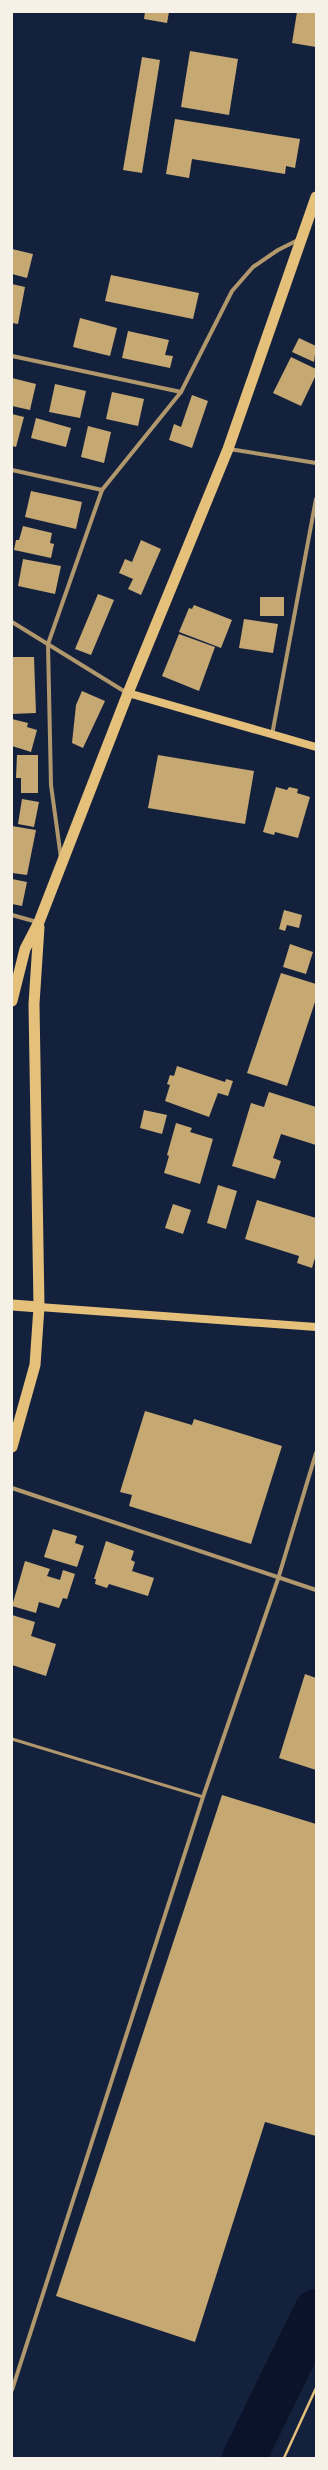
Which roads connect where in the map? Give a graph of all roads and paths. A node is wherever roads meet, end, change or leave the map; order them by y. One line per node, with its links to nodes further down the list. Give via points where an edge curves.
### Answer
1 (316, 197): 2 (highway)
2 (300, 239): 4 (street, via 253,267 232,291); 5 (highway)
3 (12, 356): 4 (street)
4 (181, 392): 8 (street)
5 (228, 449): 6 (street); 12 (highway)
6 (316, 463)
7 (12, 470): 8 (street)
8 (102, 490): 11 (street)
9 (316, 499): 13 (street)
10 (12, 622): 11 (street)
11 (48, 644): 12 (street); 15 (street, via 51,786)
12 (128, 693): 13 (main road); 15 (highway)
13 (272, 735): 14 (main road)
14 (316, 747)
15 (62, 864): 17 (highway)
16 (12, 915): 17 (street)
17 (39, 922): 18 (highway, via 25,949); 20 (highway, via 34,1004)
18 (12, 1000)
19 (12, 1305): 20 (highway)
20 (39, 1307): 21 (main road); 22 (highway, via 35,1365)
21 (316, 1327)
22 (12, 1447)
23 (316, 1453): 25 (street)
24 (12, 1488): 25 (street)
25 (278, 1579): 26 (street); 28 (street)
26 (316, 1590)
27 (12, 1739): 28 (lane)
28 (203, 1797): 30 (street)
29 (316, 2388): 31 (path)
30 (12, 2390)
31 (284, 2458)

